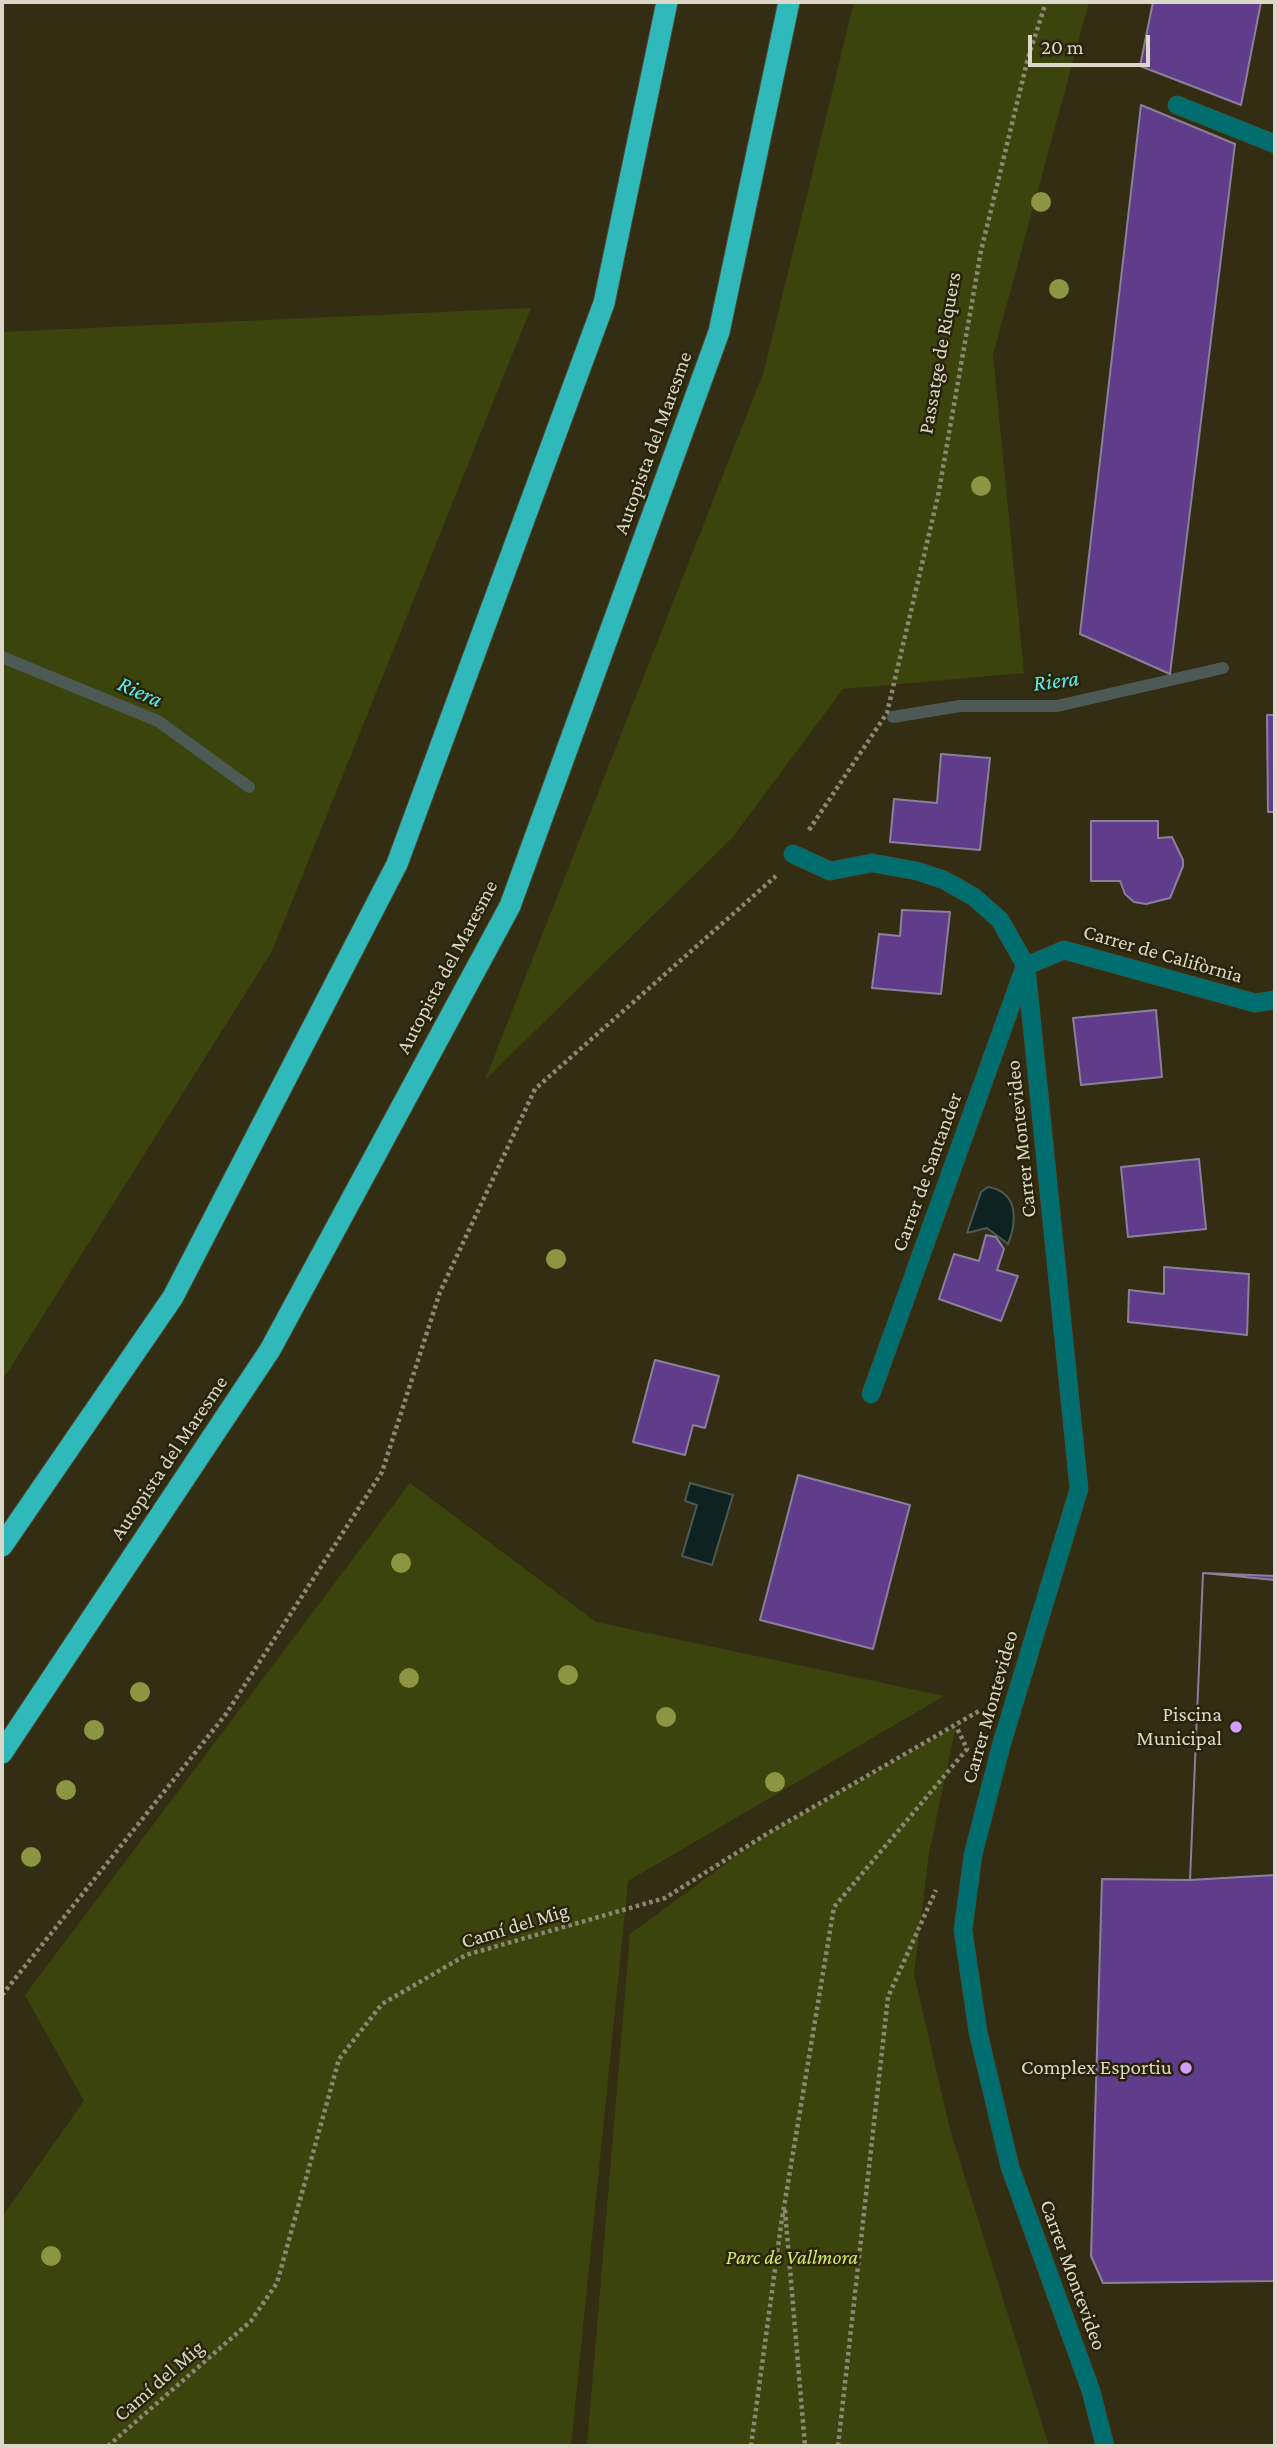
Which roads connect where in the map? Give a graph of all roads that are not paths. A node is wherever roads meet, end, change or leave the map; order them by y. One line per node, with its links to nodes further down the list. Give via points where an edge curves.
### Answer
1 (667, 2): 9 (highway, via 604,303 397,864 173,1297)
2 (789, 2): 10 (highway, Autopista del Maresme, via 719,332 510,906 270,1350)
3 (1177, 105): 4 (street)
4 (1275, 144)
5 (793, 855): 6 (street, via 830,871 872,863 944,880 974,897 1000,920)
6 (1026, 965): 7 (street, Carrer de Califòrnia, via 1064,950 1255,1003); 8 (street, Carrer de Santander); 11 (street, Carrer Montevideo, via 1079,1489 1018,1686 973,1855 963,1930 978,2032 1010,2167 1091,2391)
7 (1275, 1000)
8 (871, 1394)
9 (2, 1546)
10 (2, 1754)
11 (1105, 2446)

